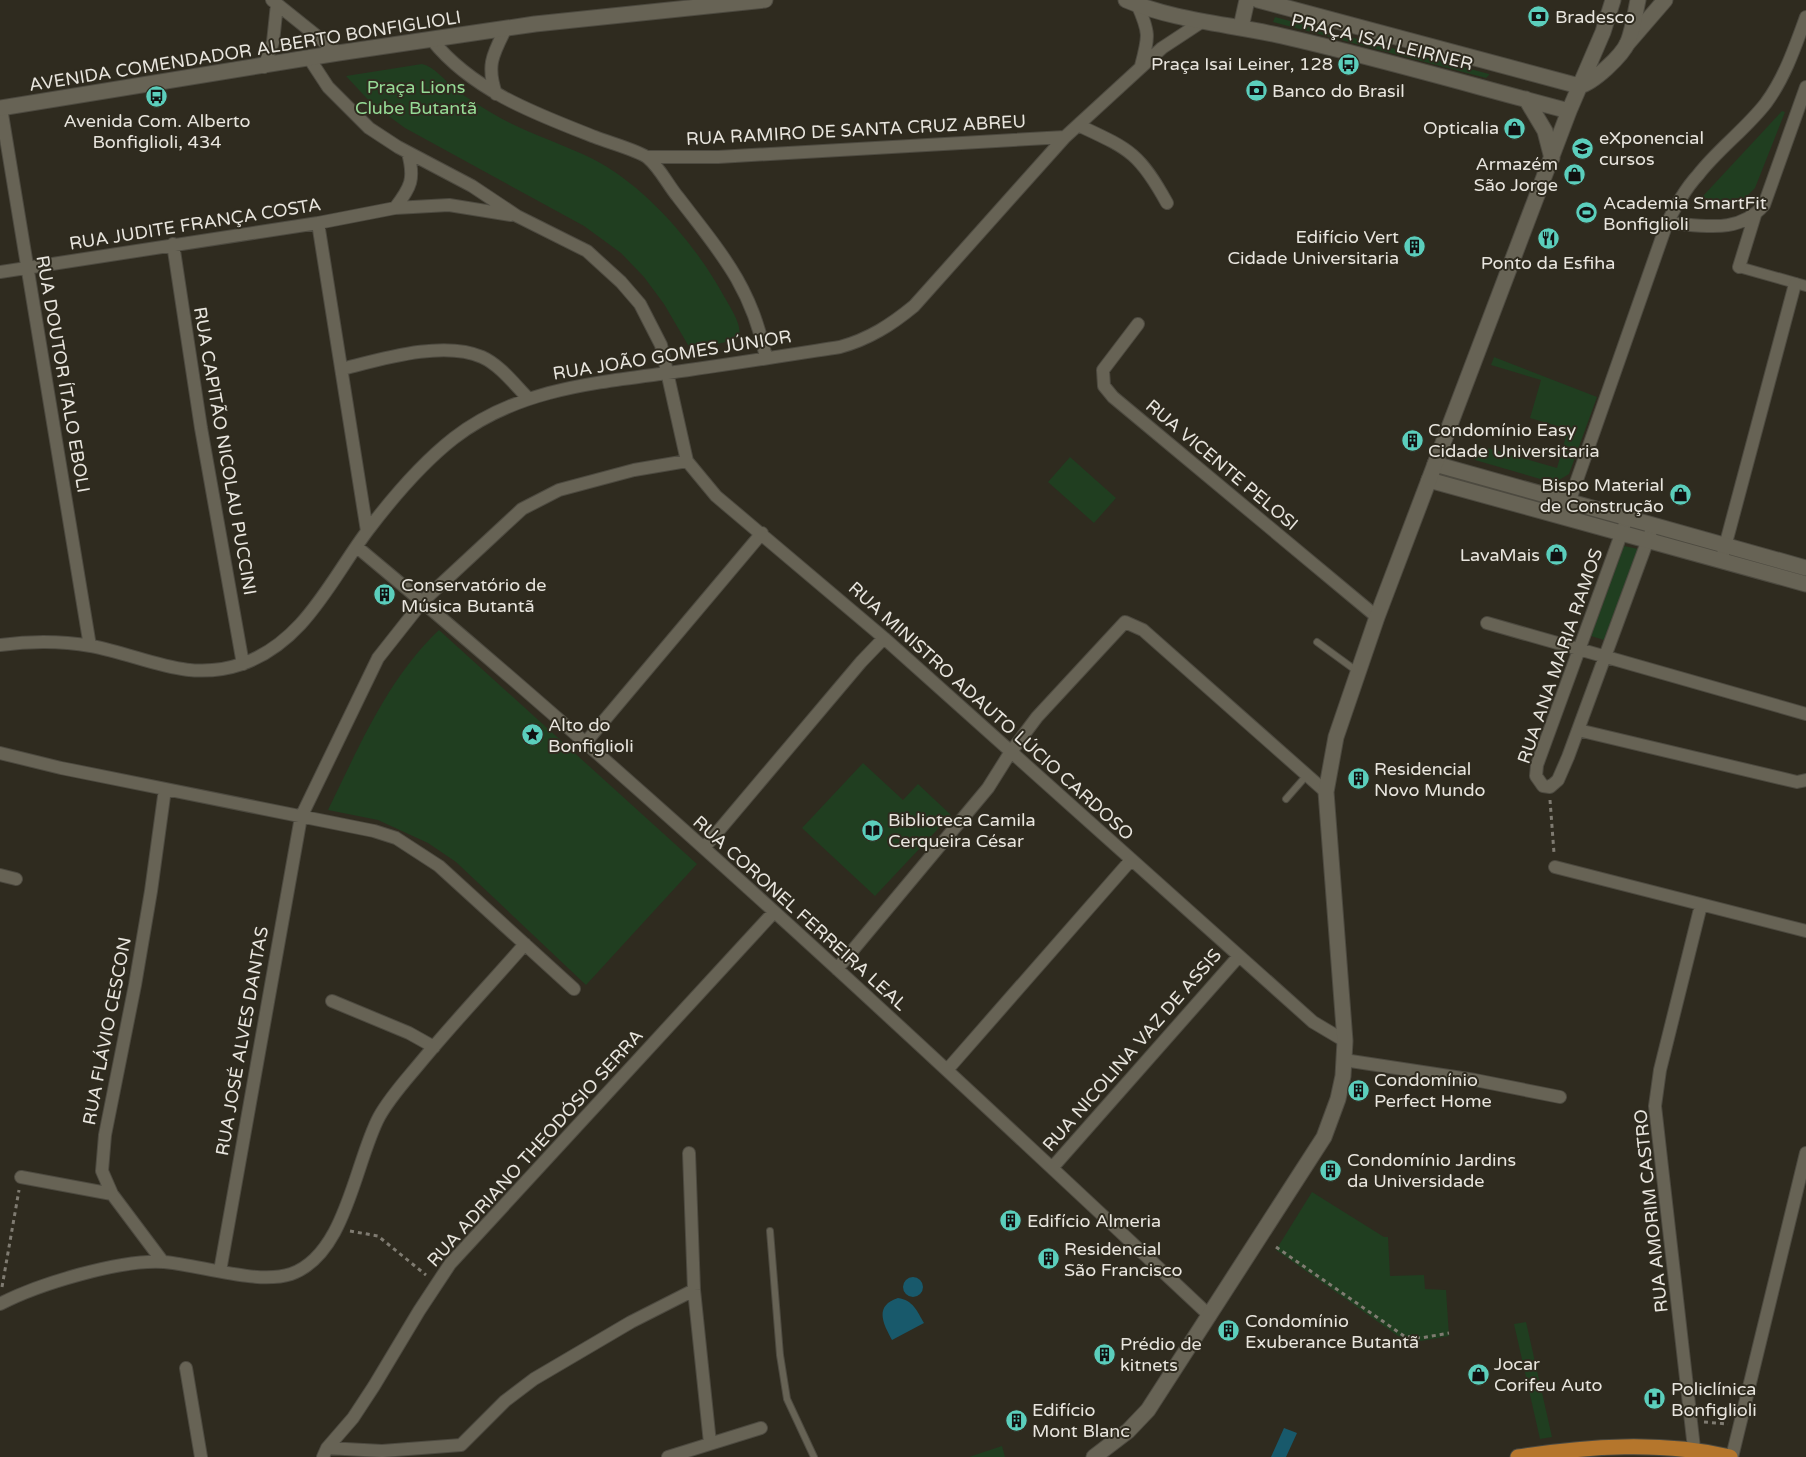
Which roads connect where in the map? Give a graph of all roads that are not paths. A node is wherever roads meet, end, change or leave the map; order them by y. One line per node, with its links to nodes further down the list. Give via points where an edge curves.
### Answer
1 (765, 0): 12 (main road, AVENIDA COMENDADOR ALBERTO BONFIGLIOLI)
2 (1247, 0): 11 (main road)
3 (1258, 0): 19 (main road, PRAÇA ISAI LEIRNER)
4 (1638, 0): 14 (main road)
5 (1665, 0): 14 (main road)
6 (1132, 1): 10 (main road, PRAÇA ISAI LEIRNER); 17 (street, via 1148,30)
7 (1615, 1): 19 (main road)
8 (275, 2): 15 (street); 18 (street, via 273,42)
9 (1806, 17): 35 (street, via 1778,84 1764,104 1698,174)
10 (1203, 21): 11 (main road, PRAÇA ISAI LEIRNER); 17 (street, RUA JOÃO GOMES JÚNIOR, via 1175,38)
11 (1241, 27): 22 (main road, PRAÇA ISAI LEIRNER, via 1368,56)
12 (506, 28): 13 (main road, AVENIDA COMENDADOR ALBERTO BONFIGLIOLI); 21 (street, via 491,61)
13 (432, 40): 15 (main road, AVENIDA COMENDADOR ALBERTO BONFIGLIOLI); 21 (street, via 455,65)
14 (1627, 44): 19 (main road, via 1603,71 1588,84)
15 (338, 53): 16 (main road, AVENIDA COMENDADOR ALBERTO BONFIGLIOLI)
16 (309, 58): 18 (main road, AVENIDA COMENDADOR ALBERTO BONFIGLIOLI); 27 (street, via 328,87 345,105 369,128)
17 (1141, 66): 25 (street, RUA JOÃO GOMES JÚNIOR)
18 (264, 67): 23 (main road, AVENIDA COMENDADOR ALBERTO BONFIGLIOLI)
19 (1579, 86): 24 (main road)
20 (1806, 88): 32 (street, via 1764,205)
21 (496, 94): 28 (street, via 556,122)
22 (1526, 99): 24 (main road, PRAÇA ISAI LEIRNER); 29 (main road, via 1546,132)
23 (1, 108): 38 (street, RUA DOUTOR ÍTALO EBOLI)
24 (1569, 111): 29 (main road)
25 (1078, 125): 26 (street, RUA JOÃO GOMES JÚNIOR); 30 (street, via 1115,142 1137,157)
26 (1065, 137): 28 (street, RUA RAMIRO DE SANTA CRUZ ABREU, via 718,157); 42 (street, RUA JOÃO GOMES JÚNIOR, via 914,306 899,318 874,334 840,347)
27 (408, 153): 31 (street, via 412,180); 33 (street, via 472,186)
28 (648, 157): 42 (street, via 741,282 760,329)
29 (1552, 158): 47 (main road)
30 (1168, 202)
31 (395, 208): 33 (street, RUA JUDITE FRANÇA COSTA, via 449,205); 34 (street, RUA JUDITE FRANÇA COSTA)
32 (1755, 215): 35 (street, via 1724,226); 37 (street)
33 (517, 216): 44 (street, RUA MINISTRO ADAUTO LÚCIO CARDOSO, via 586,251 621,282 650,321 661,345)
34 (318, 223): 36 (street, RUA JUDITE FRANÇA COSTA); 43 (street)
35 (1667, 223): 49 (street)
36 (173, 244): 38 (street, RUA JUDITE FRANÇA COSTA); 71 (street, RUA CAPITÃO NICOLAU PUCCINI, via 201,428)
37 (1738, 267): 40 (street)
38 (27, 268): 39 (street, RUA JUDITE FRANÇA COSTA); 68 (street, RUA DOUTOR ÍTALO EBOLI)
39 (0, 272)
40 (1801, 285): 57 (street)
41 (1138, 324): 63 (street, RUA VICENTE PELOSI, via 1103,370 1104,386 1113,397)
42 (766, 357): 44 (street, RUA JOÃO GOMES JÚNIOR)
43 (342, 369): 45 (street, via 424,352 466,352 484,358); 53 (street)
44 (668, 373): 45 (street, RUA JOÃO GOMES JÚNIOR, via 611,380); 46 (street, RUA MINISTRO ADAUTO LÚCIO CARDOSO)
45 (528, 398): 53 (street, RUA JOÃO GOMES JÚNIOR, via 492,413 454,438 399,493)
46 (687, 461): 54 (street, RUA MINISTRO ADAUTO LÚCIO CARDOSO, via 716,496); 62 (street, RUA JOSÉ ALVES DANTAS, via 609,476 559,490 536,501 505,523)
47 (1435, 464): 48 (main road); 49 (main road)
48 (1429, 480): 50 (main road); 63 (main road)
49 (1569, 502): 50 (street); 51 (main road)
50 (1564, 517): 55 (main road)
51 (1626, 518): 52 (main road); 55 (street, RUA ANA MARIA RAMOS)
52 (1653, 526): 56 (street, RUA ANA MARIA RAMOS); 57 (main road)
53 (367, 531): 58 (street, RUA JOÃO GOMES JÚNIOR)
54 (762, 533): 65 (street, RUA MINISTRO ADAUTO LÚCIO CARDOSO); 75 (street)
55 (1621, 533): 56 (main road); 69 (street, RUA ANA MARIA RAMOS)
56 (1648, 540): 59 (main road); 70 (street, RUA ANA MARIA RAMOS)
57 (1725, 546): 59 (street); 60 (main road)
58 (357, 547): 62 (street, RUA CORONEL FERREIRA LEAL); 71 (street, RUA JOÃO GOMES JÚNIOR, via 296,630 283,642)
59 (1722, 561): 61 (main road)
60 (1806, 568)
61 (1806, 584)
62 (423, 601): 75 (street, RUA CORONEL FERREIRA LEAL); 83 (street, RUA JOSÉ ALVES DANTAS, via 378,658)
63 (1376, 617): 72 (main road)
64 (1487, 623): 69 (street)
65 (884, 638): 77 (street, RUA MINISTRO ADAUTO LÚCIO CARDOSO); 84 (street)
66 (1317, 642): 72 (lane)
67 (0, 645): 68 (street, RUA JOÃO GOMES JÚNIOR, via 40,642)
68 (90, 646): 71 (street, RUA JOÃO GOMES JÚNIOR, via 188,671 212,672)
69 (1579, 649): 70 (street); 74 (street, RUA ANA MARIA RAMOS, via 1537,765 1536,776 1543,786 1550,787 1558,780)
70 (1606, 657): 73 (street); 74 (street, RUA ANA MARIA RAMOS)
71 (243, 664)
72 (1358, 672): 81 (main road, via 1336,737)
73 (1806, 714)
74 (1578, 730): 79 (street, via 1797,782)
75 (586, 742): 84 (street, RUA CORONEL FERREIRA LEAL)
76 (0, 753): 80 (street)
77 (1010, 753): 78 (street, via 1043,710 1125,622 1143,630); 85 (street, RUA MINISTRO ADAUTO LÚCIO CARDOSO); 94 (street, via 988,788)
78 (1307, 775): 81 (street); 82 (lane)
79 (1806, 780)
80 (165, 789): 83 (street); 106 (street, RUA FLÁVIO CESCON, via 137,976 105,1135 102,1171)
81 (1326, 792): 97 (main road)
82 (1286, 799)
83 (301, 817): 92 (street, via 374,831 402,842 439,866); 109 (street, RUA JOSÉ ALVES DANTAS)
84 (704, 848): 90 (street, RUA CORONEL FERREIRA LEAL)
85 (1131, 860): 93 (street, RUA MINISTRO ADAUTO LÚCIO CARDOSO); 100 (street)
86 (1555, 867): 89 (street)
87 (0, 875): 88 (street)
88 (16, 879)
89 (1701, 905): 91 (street); 118 (street, RUA AMORIM CASTRO, via 1660,1070 1656,1106)
90 (774, 912): 94 (street, RUA CORONEL FERREIRA LEAL); 117 (street, RUA ADRIANO THEODÓSIO SERRA, via 450,1264 353,1418)
91 (1806, 931)
92 (525, 944): 95 (street); 98 (street)
93 (1239, 956): 97 (street, RUA MINISTRO ADAUTO LÚCIO CARDOSO, via 1313,1022); 104 (street, RUA NICOLINA VAZ DE ASSIS)
94 (837, 969): 100 (street, RUA CORONEL FERREIRA LEAL)
95 (574, 989)
96 (332, 1001): 98 (street)
97 (1345, 1041): 99 (main road)
98 (434, 1047): 109 (street, via 378,1118 347,1206 316,1258 304,1268 273,1278)
99 (1344, 1060): 101 (street); 112 (main road, via 1338,1099 1324,1137)
100 (947, 1070): 104 (street, RUA CORONEL FERREIRA LEAL)
101 (1560, 1097)
102 (689, 1152): 110 (street)
103 (1806, 1153): 124 (street)
104 (1052, 1168): 112 (street, RUA CORONEL FERREIRA LEAL)
105 (22, 1177): 106 (street)
106 (112, 1194): 108 (street, RUA FLÁVIO CESCON)
107 (770, 1232): 121 (lane, via 780,1355 787,1399)
108 (162, 1262): 109 (street); 111 (street, via 118,1266 40,1287)
109 (220, 1271)
110 (694, 1290): 115 (street); 116 (street, via 631,1322 534,1379 505,1401)
111 (0, 1304)
112 (1210, 1316): 122 (main road, via 1148,1410 1128,1432)
113 (186, 1368): 119 (street)
114 (761, 1428): 115 (street)
115 (710, 1443): 120 (street)
116 (461, 1451): 117 (street)
117 (325, 1453)
118 (1695, 1453): 123 (main road, via 1636,1447); 124 (main road)
119 (201, 1457)
120 (668, 1457)
121 (814, 1457)
122 (1094, 1457)
123 (1518, 1457)
124 (1731, 1457)

